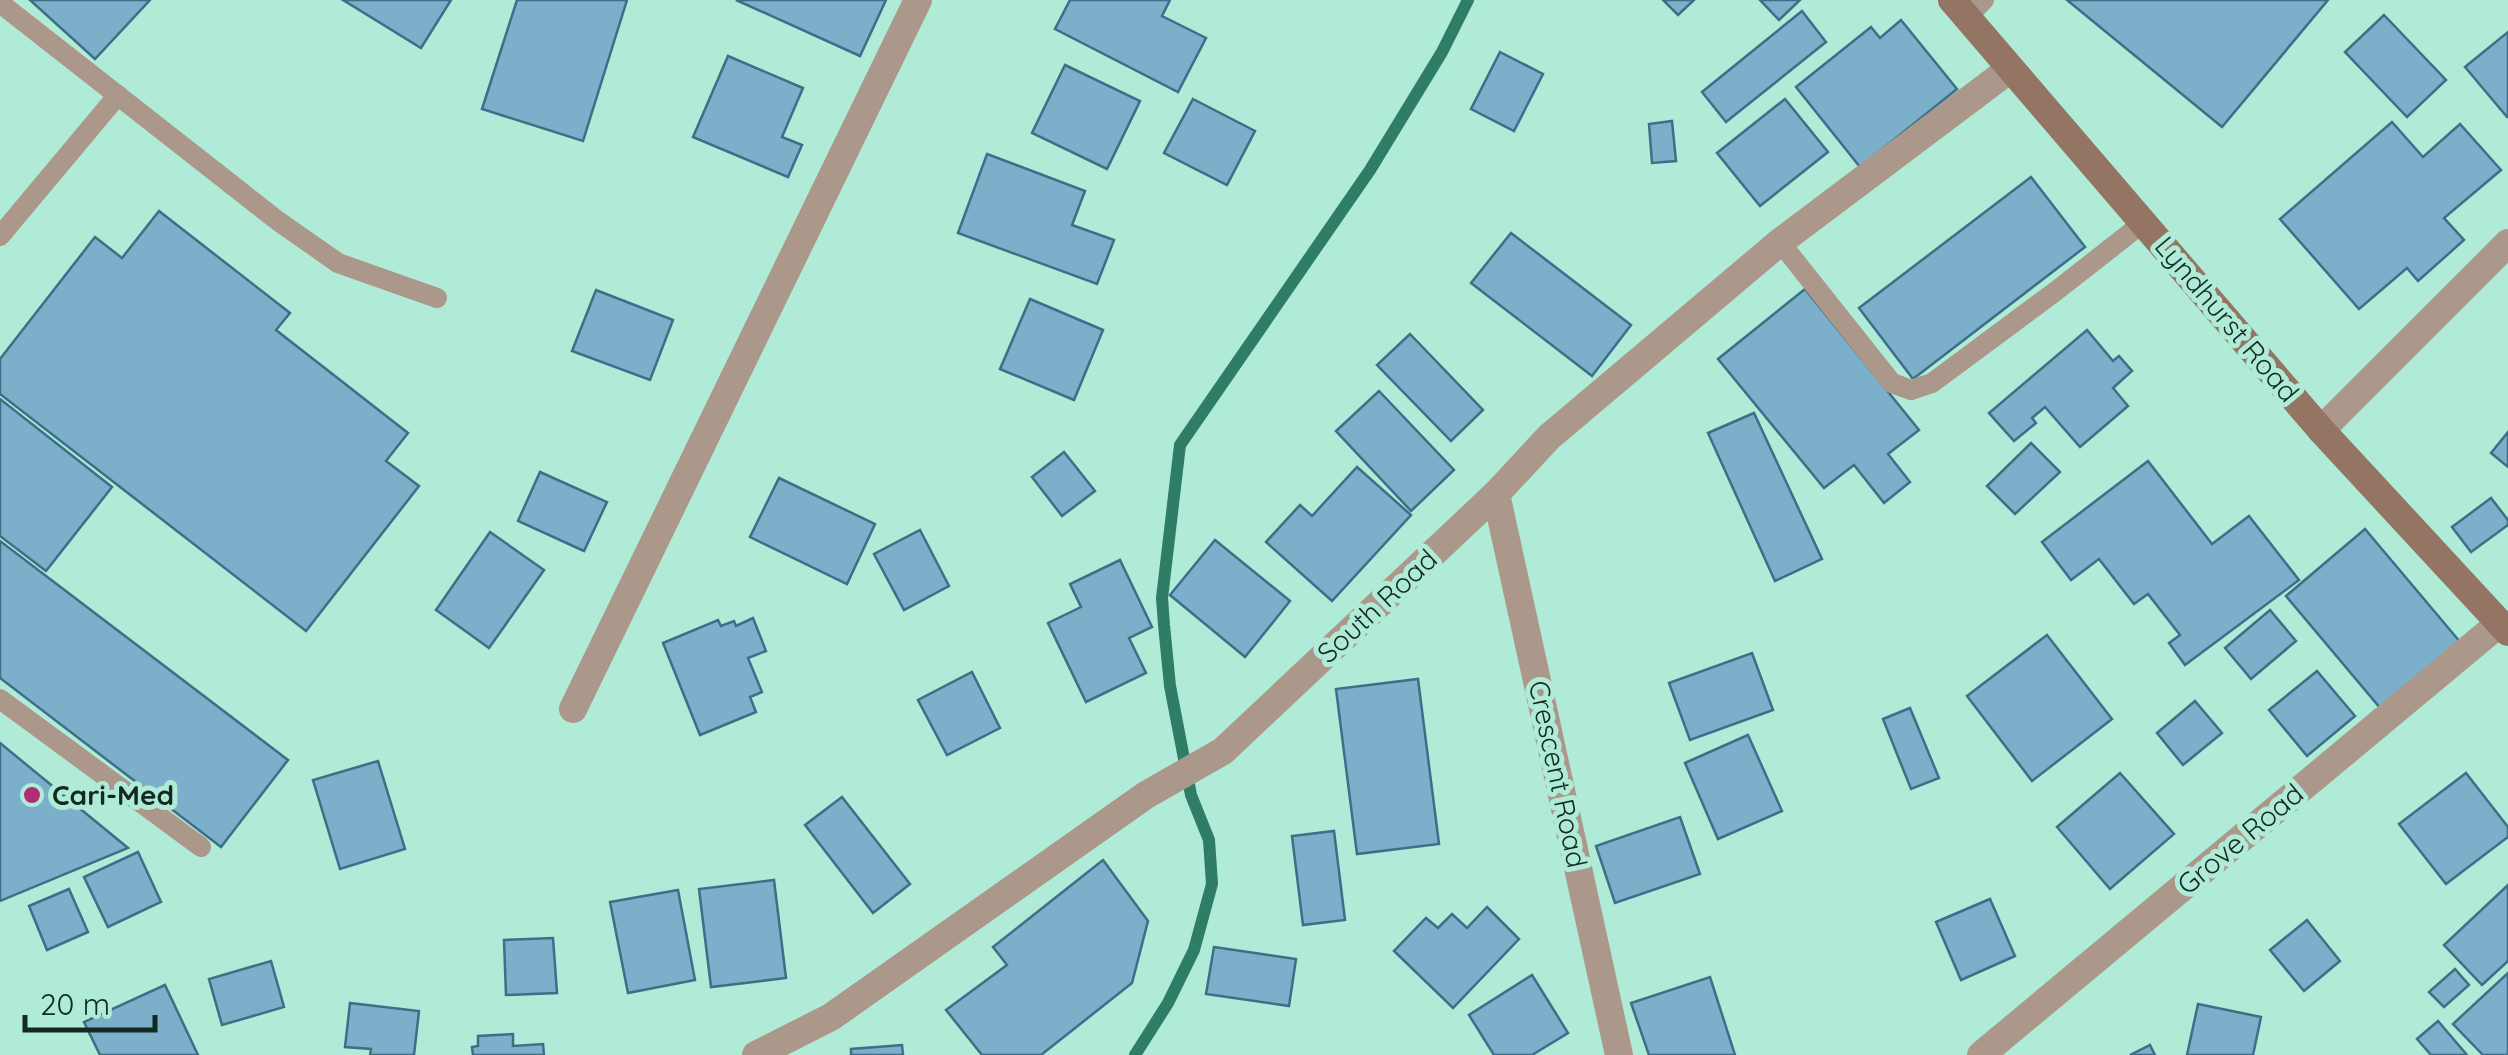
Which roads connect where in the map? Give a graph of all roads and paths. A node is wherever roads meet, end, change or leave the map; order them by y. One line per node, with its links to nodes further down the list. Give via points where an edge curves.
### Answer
1 (918, 0): 15 (street)
2 (0, 2): 5 (lane)
3 (1968, 6): 4 (main road, Lyndhurst Road)
4 (2010, 69): 6 (main road, Lyndhurst Road); 8 (street, South Road)
5 (118, 95): 7 (lane); 10 (lane, via 338,263)
6 (2144, 222): 8 (lane, via 1932,384 1910,390 1892,382); 11 (main road, Lyndhurst Road)
7 (0, 236)
8 (1780, 242): 12 (street, South Road, via 1550,437)
9 (2508, 243): 11 (street)
10 (437, 298)
11 (2321, 430): 13 (main road, Lyndhurst Road)
12 (1496, 494): 17 (street, South Road, via 1223,751 1146,795 831,1017); 18 (street, Crescent Road)
13 (2504, 628): 19 (street, Grove Road)
14 (0, 698): 16 (lane)
15 (573, 709)
16 (202, 847)
17 (756, 1055)
18 (1619, 1055)
19 (1981, 1055)

